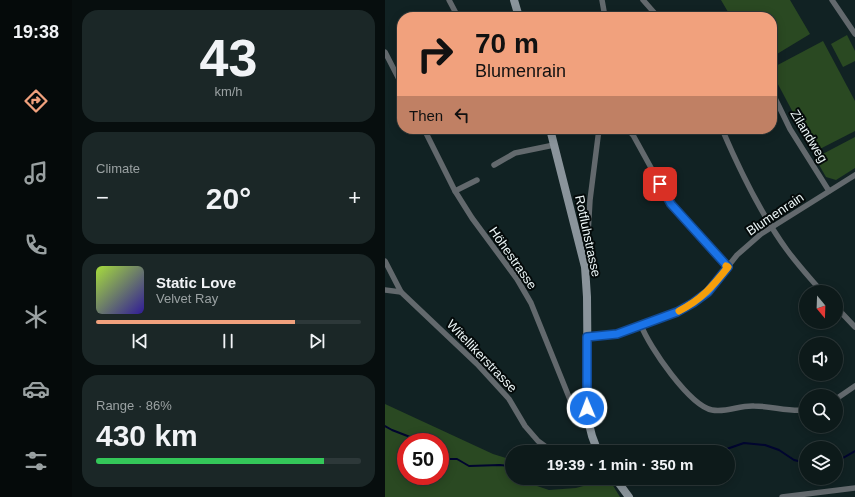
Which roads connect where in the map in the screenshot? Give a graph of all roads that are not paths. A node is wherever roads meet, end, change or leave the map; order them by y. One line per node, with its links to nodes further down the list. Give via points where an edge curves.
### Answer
1 (449, 0): 6 (street)
2 (514, 0): 7 (main road)
3 (602, 0): 8 (street)
4 (643, 0): 9 (street)
5 (832, 0): 10 (street)
6 (455, 12)
7 (518, 12)
8 (604, 12)
9 (654, 12)
10 (855, 34)
11 (385, 52): 12 (street)
12 (397, 75)
13 (777, 102): 24 (street, Zilandweg, via 790,129)
14 (426, 134): 23 (street, Höhestrasse)
15 (551, 134): 19 (main road, Rotfluhstrasse)
16 (598, 134): 26 (street, via 588,234)
17 (632, 134): 28 (street, via 671,204)
18 (724, 134): 25 (street, via 743,176)
19 (554, 145): 20 (street, via 515,153); 26 (main road, Rotfluhstrasse)
20 (494, 165)
21 (855, 175): 24 (street, Blumenrain)
22 (477, 180): 23 (street)
23 (455, 191): 39 (street, Höhestrasse, via 517,279 547,340 575,412 580,418)
24 (829, 191): 25 (street, Blumenrain)
25 (771, 227): 28 (street, Blumenrain, via 747,246); 29 (street)
26 (579, 240): 35 (main road, Rotfluhstrasse, via 587,287)
27 (385, 261): 31 (street, Witellikerstrasse)
28 (728, 267): 33 (street, Blumenrain, via 708,292 693,303)
29 (816, 285)
30 (385, 290): 31 (street)
31 (401, 292): 40 (street, Witellikerstrasse, via 477,364 509,399 525,426)
32 (843, 314): 34 (street)
33 (641, 326): 35 (street, Blumenrain, via 613,335); 38 (street, via 648,342 668,371 707,409 718,411 756,406)
34 (855, 327)
35 (587, 337): 39 (main road, Rotfluhstrasse)
36 (855, 386): 37 (street)
37 (843, 394)
38 (799, 410)
39 (588, 420): 41 (main road, Rotfluhstrasse)
40 (543, 445)
41 (595, 445)
42 (620, 485): 44 (main road)
43 (855, 488): 45 (street)
44 (629, 497)
45 (782, 497)

